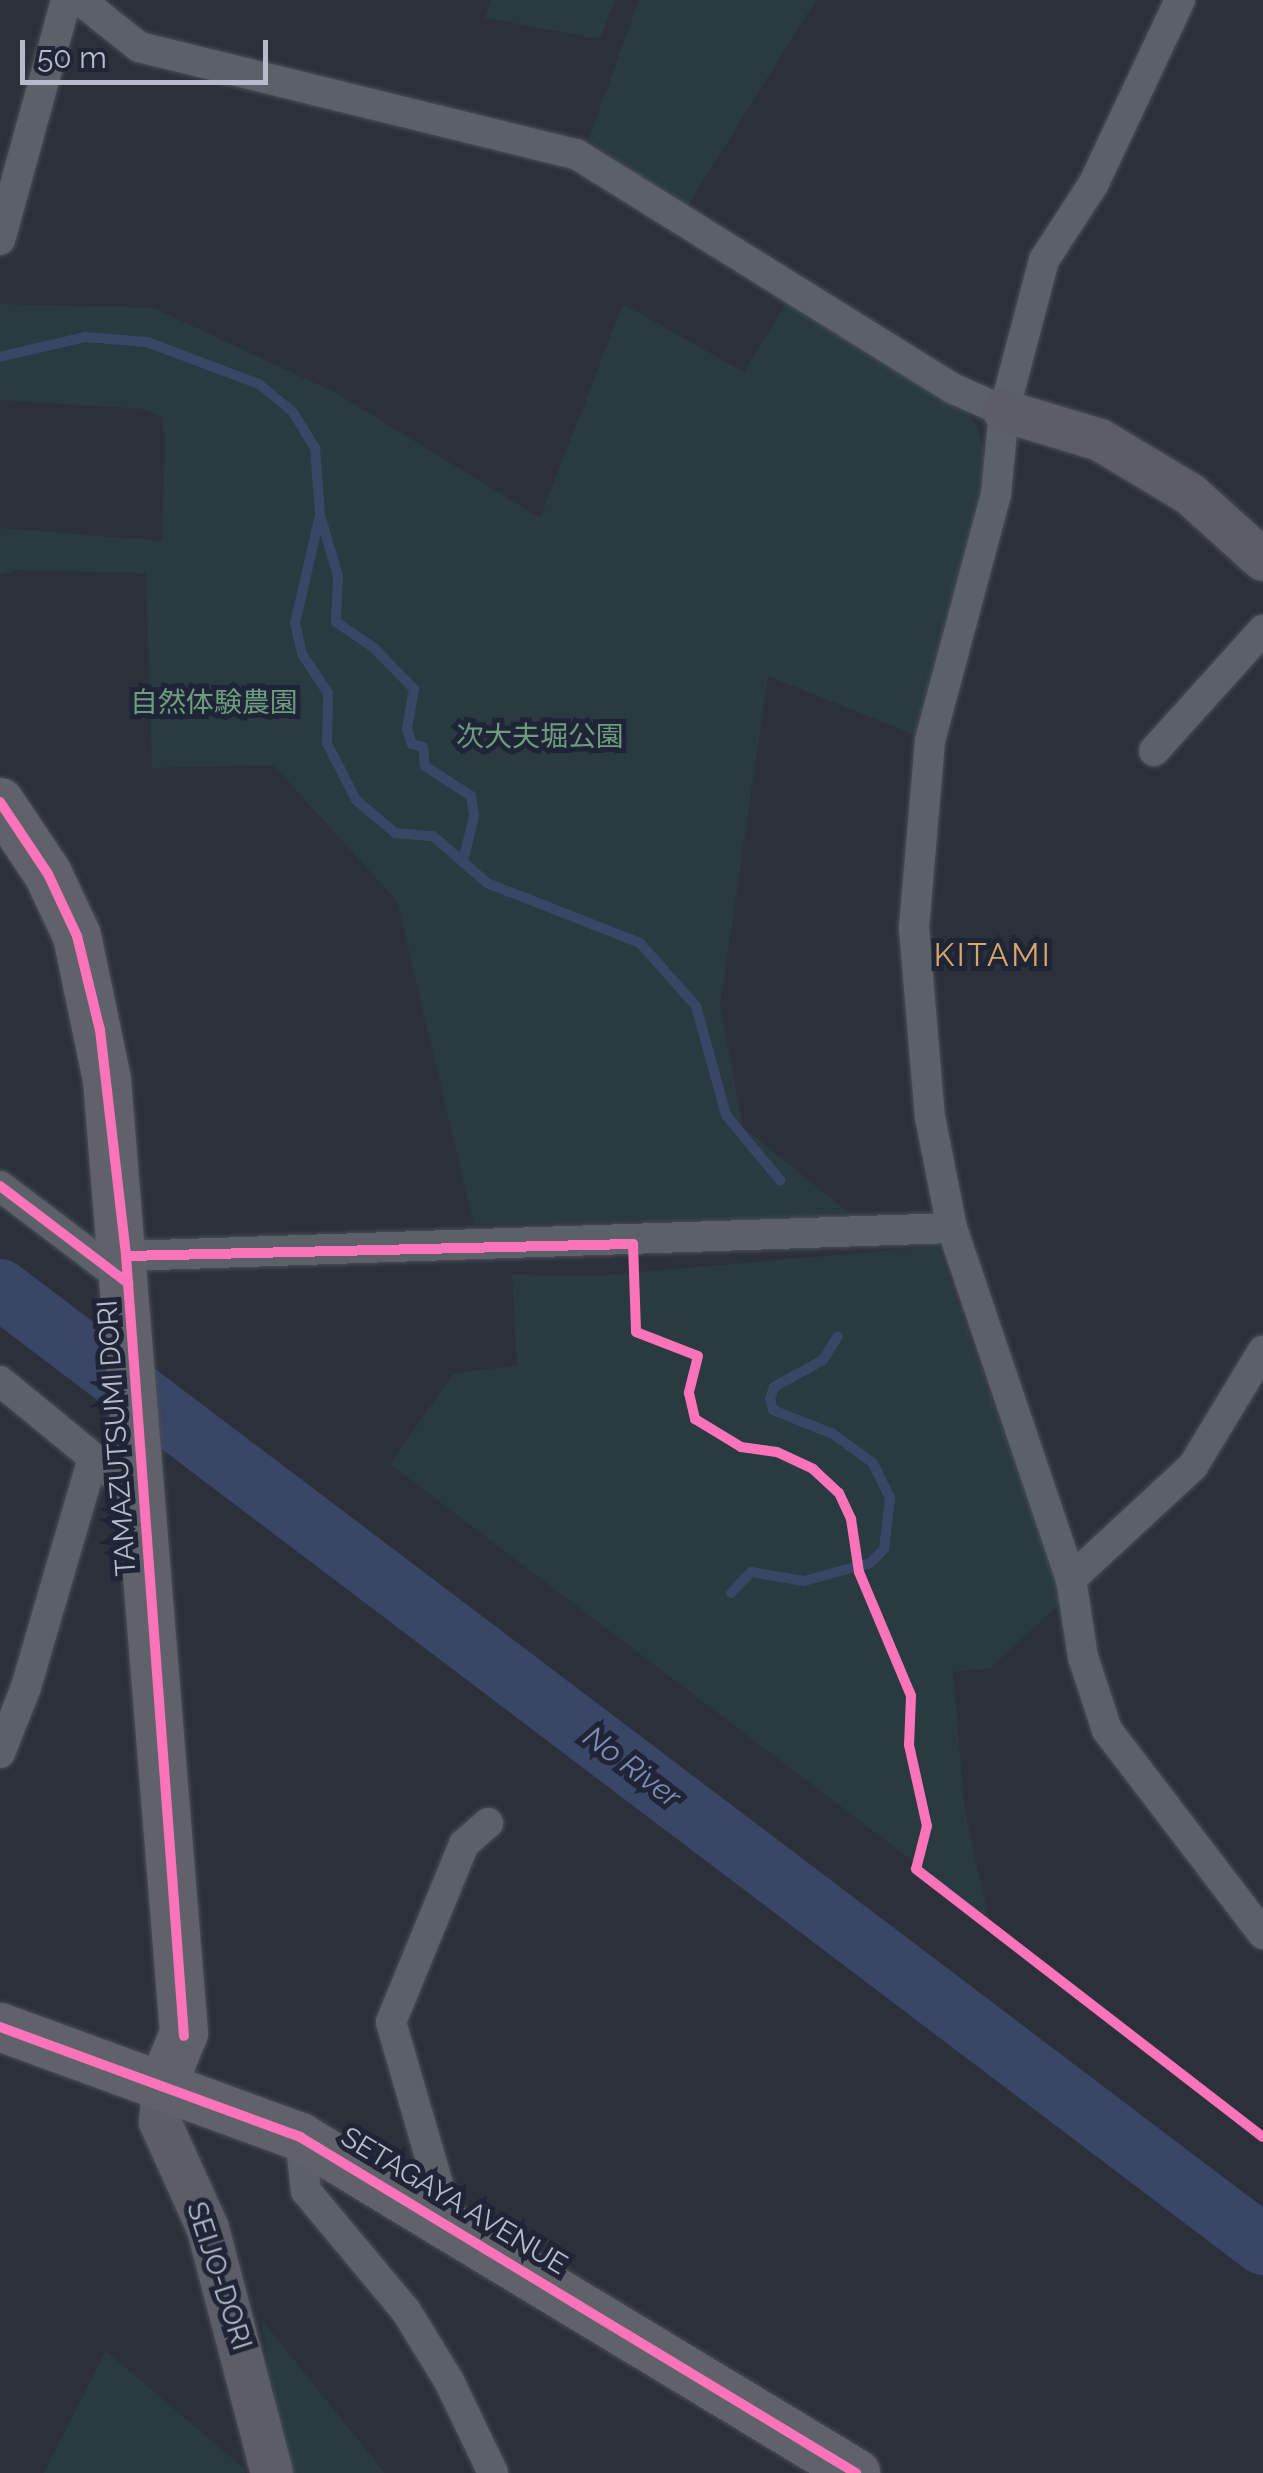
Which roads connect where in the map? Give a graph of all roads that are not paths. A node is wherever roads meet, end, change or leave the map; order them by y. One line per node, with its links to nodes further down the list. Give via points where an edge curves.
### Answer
1 (66, 0): 4 (street)
2 (80, 0): 5 (street, via 139,47 576,154 952,388)
3 (1180, 0): 5 (street, via 1094,182 1044,260)
4 (0, 240)
5 (1004, 411): 6 (street, via 1100,440 1190,494); 11 (street, via 996,494 930,741 918,844 920,1016 930,1117)
6 (1263, 560)
7 (1263, 630): 8 (street)
8 (1154, 751)
9 (0, 802): 12 (main road, TAMAZUTSUMI DORI, via 48,874 90,982)
10 (0, 1186): 12 (street)
11 (952, 1228): 12 (street); 17 (street)
12 (128, 1283): 16 (main road, TAMAZUTSUMI DORI)
13 (1263, 1351): 17 (street, via 1194,1466)
14 (0, 1380): 15 (street)
15 (93, 1458): 16 (street); 18 (street)
16 (144, 1492): 22 (main road, TAMAZUTSUMI DORI, via 184,2032)
17 (1071, 1580): 20 (street, via 1083,1657 1107,1730)
18 (0, 1753)
19 (488, 1822): 24 (street, via 464,1844 391,2022)
20 (1263, 1934)
21 (0, 2027): 22 (main road, SETAGAYA AVENUE)
22 (164, 2082): 23 (main road, SETAGAYA AVENUE); 25 (street, SEIJO-DORI, via 160,2122 214,2246)
23 (300, 2137): 24 (main road, SETAGAYA AVENUE); 26 (street, via 306,2191 406,2310)
24 (450, 2222): 27 (main road, SETAGAYA AVENUE)
25 (272, 2473)
26 (493, 2473)
27 (856, 2473)

